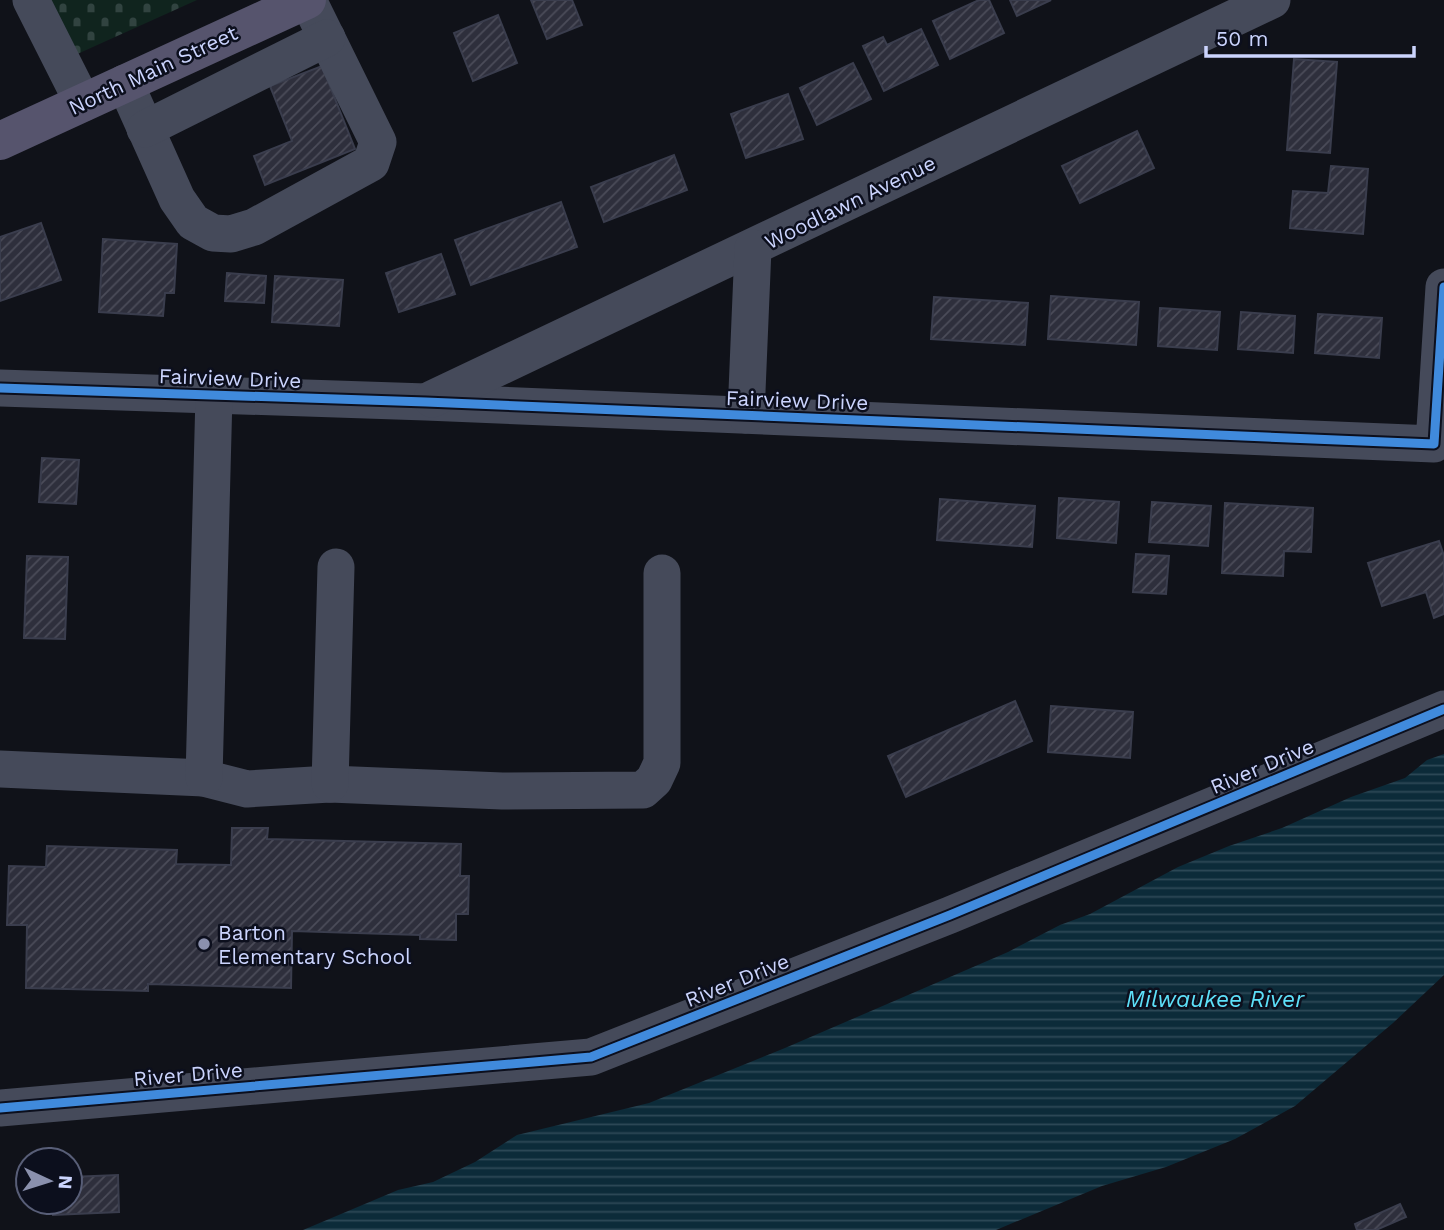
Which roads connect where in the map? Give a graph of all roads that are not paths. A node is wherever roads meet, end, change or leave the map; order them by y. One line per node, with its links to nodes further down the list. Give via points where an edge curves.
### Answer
1 (31, 0): 8 (street)
2 (1272, 0): 11 (street, Woodlawn Avenue)
3 (301, 1): 4 (street); 5 (main road, North Main Street)
4 (327, 38): 7 (street); 9 (street, via 378,142 371,163 254,227 231,234 213,233 193,222 177,199)
5 (208, 45): 6 (main road, North Main Street); 7 (street)
6 (125, 83): 8 (main road, North Main Street); 9 (street)
7 (228, 87): 9 (street)
8 (83, 103): 10 (main road, North Main Street)
9 (145, 129)
10 (0, 141)
11 (753, 248): 15 (street, Woodlawn Avenue); 16 (street)
12 (1444, 287): 16 (street, Fairview Drive, via 1434,444)
13 (0, 387): 14 (street, Fairview Drive)
14 (214, 395): 15 (street, Fairview Drive); 21 (street)
15 (426, 402): 16 (street, Fairview Drive)
16 (746, 415)
17 (335, 567): 22 (street)
18 (662, 573): 22 (street, via 662,763 643,790)
19 (1444, 709): 23 (street, River Drive, via 950,915 591,1057)
20 (0, 769): 21 (street)
21 (204, 778): 22 (street, via 247,789)
22 (330, 784)
23 (0, 1108)

